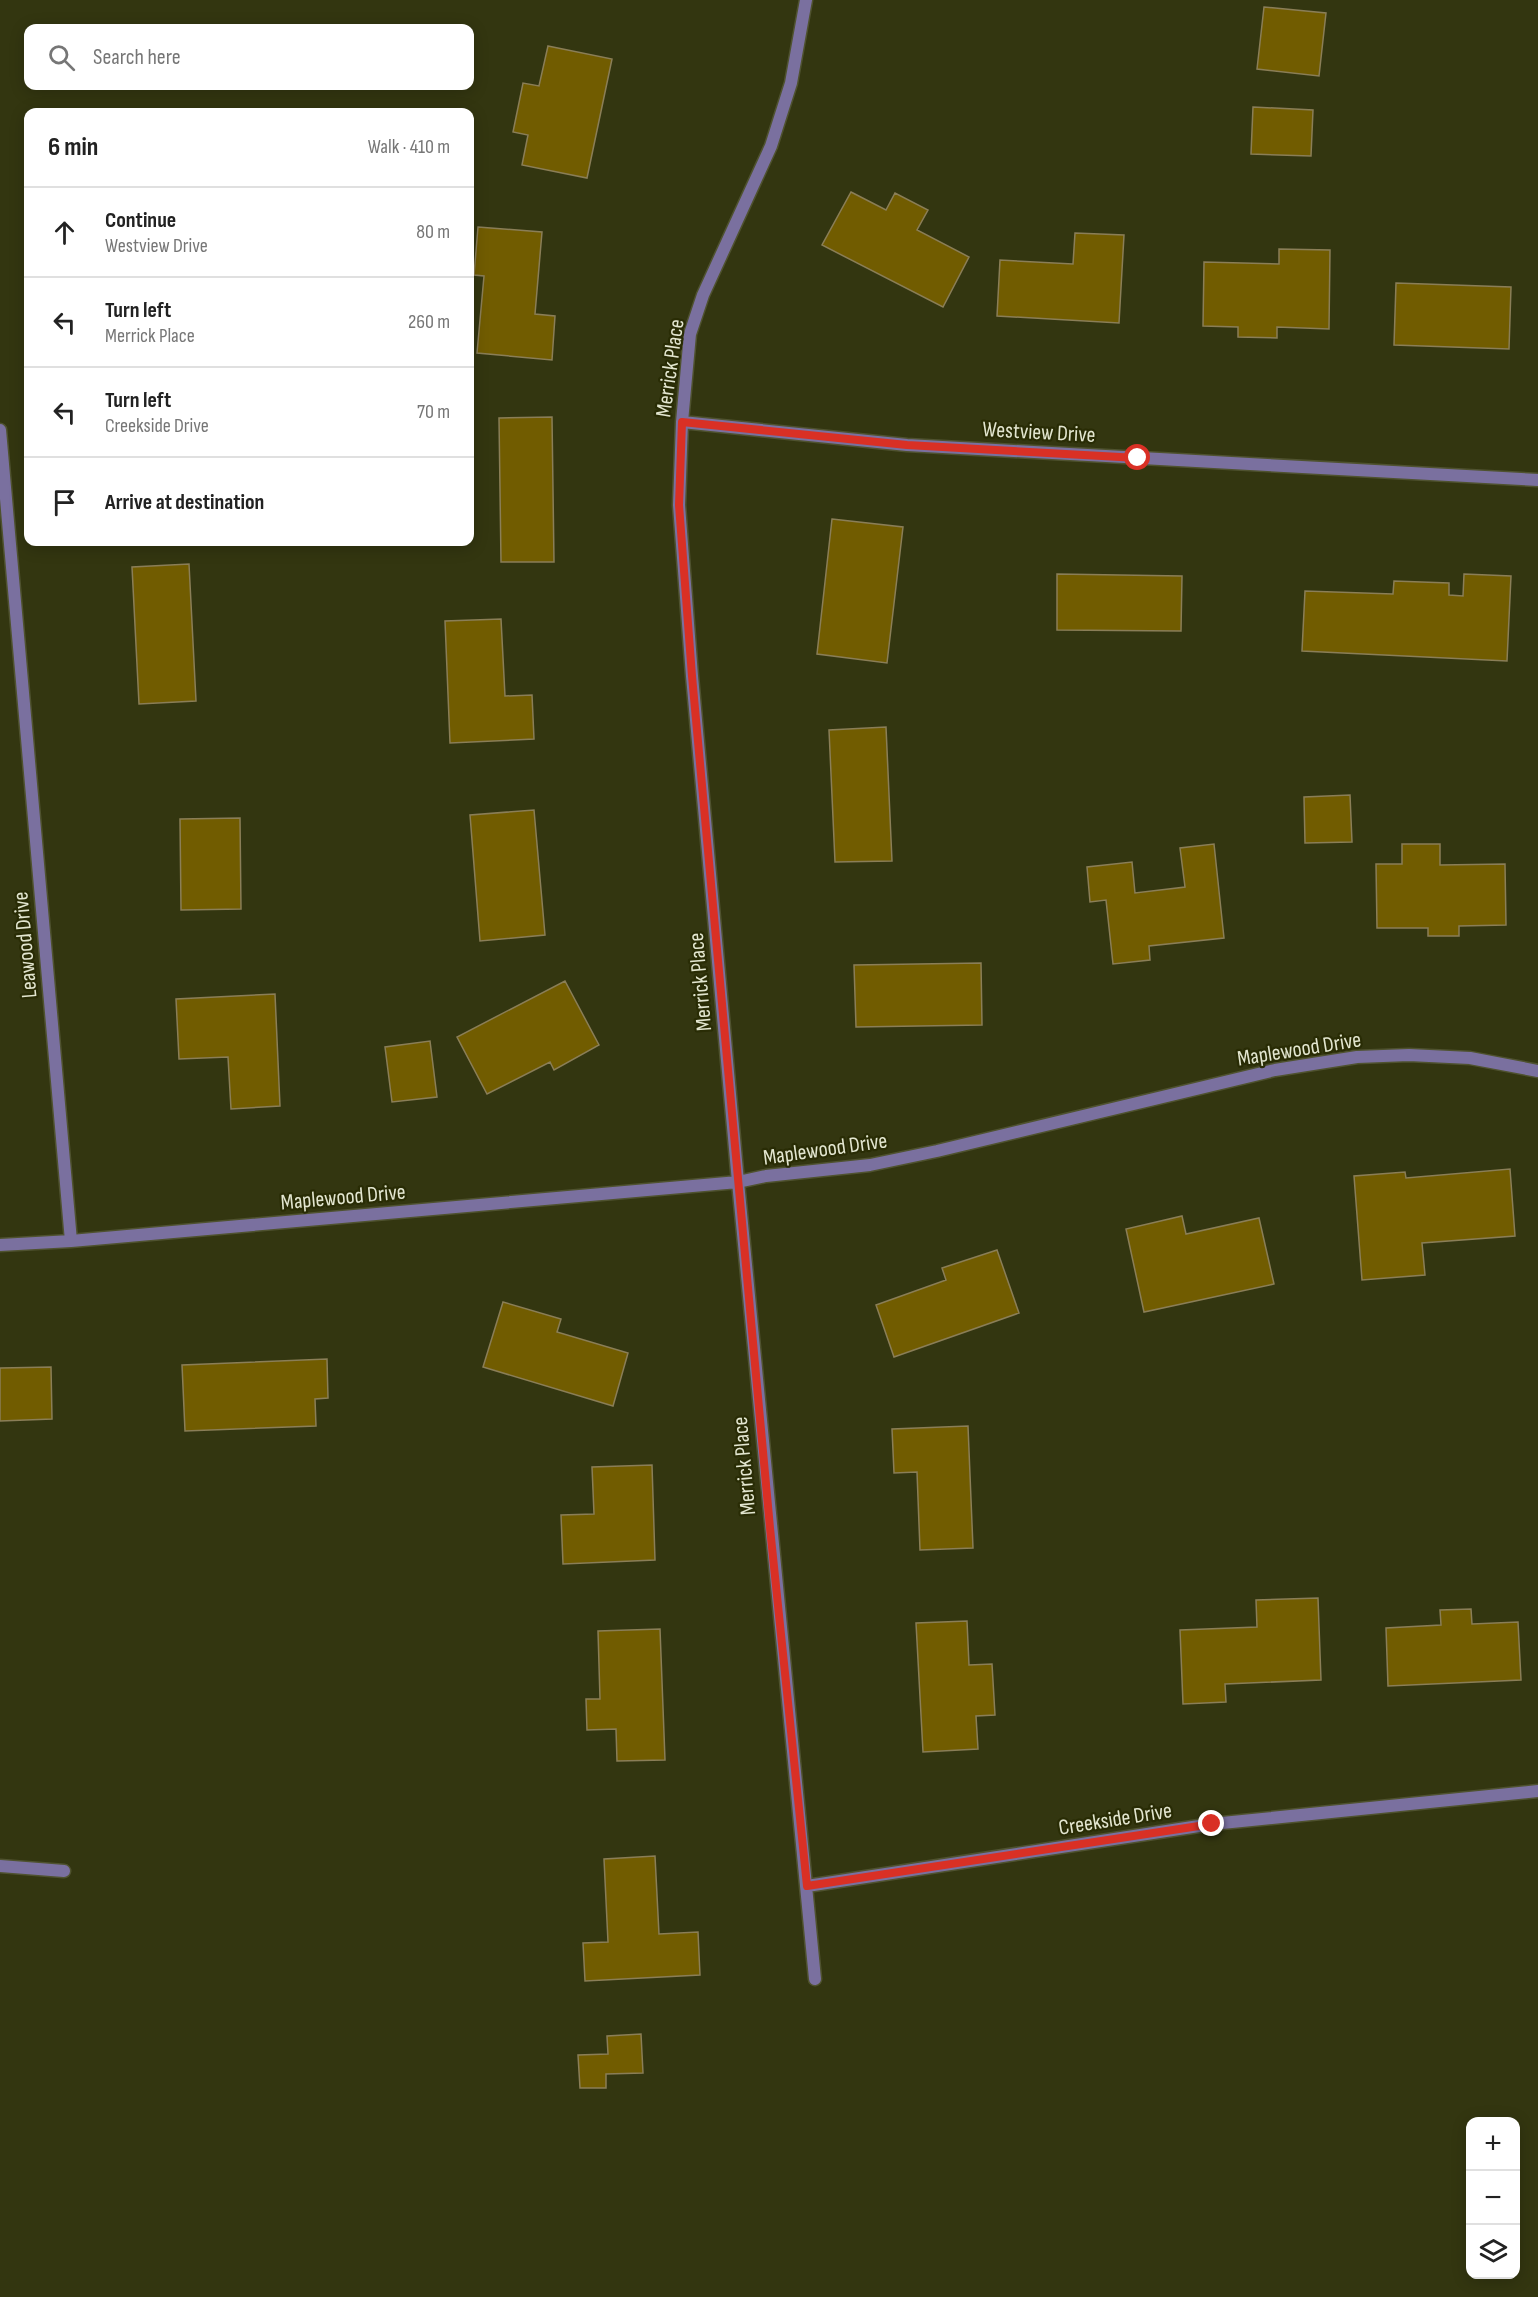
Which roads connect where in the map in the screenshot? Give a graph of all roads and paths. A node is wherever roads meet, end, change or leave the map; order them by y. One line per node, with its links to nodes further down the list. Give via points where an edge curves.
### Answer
1 (806, 0): 2 (street, Merrick Place, via 791,83 771,146 703,295 690,334)
2 (682, 422): 4 (street, Westview Drive, via 907,445); 6 (street, Merrick Place, via 679,505)
3 (0, 430): 7 (street, Leawood Drive)
4 (1538, 480)
5 (1538, 1071): 6 (street, Maplewood Drive, via 1470,1058 1357,1057 1275,1070 882,1163)
6 (738, 1182): 7 (street, Maplewood Drive); 12 (street, Merrick Place)
7 (71, 1241): 8 (street, Maplewood Drive)
8 (0, 1245)
9 (1538, 1791): 12 (street, Creekside Drive, via 1212,1824)
10 (0, 1866): 11 (street)
11 (64, 1871)
12 (807, 1886): 13 (street, Merrick Place)
13 (815, 1979)

